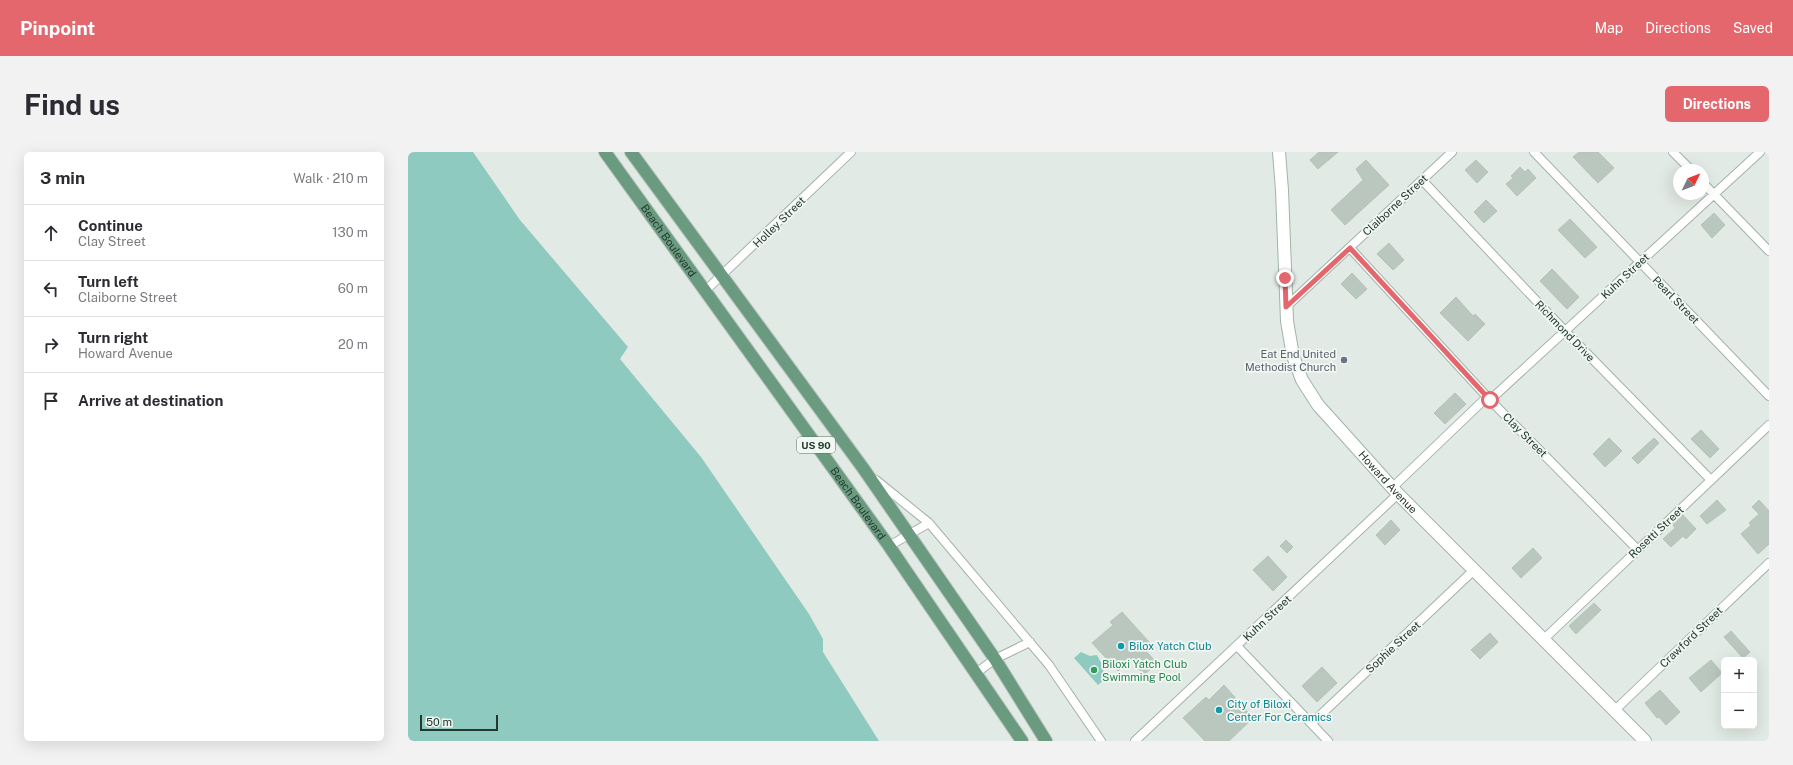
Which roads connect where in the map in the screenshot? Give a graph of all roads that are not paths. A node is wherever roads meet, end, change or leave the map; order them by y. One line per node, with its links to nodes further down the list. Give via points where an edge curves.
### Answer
1 (605, 152): 17 (main road, Beach Boulevard / US 90)
2 (631, 152): 16 (main road, Beach Boulevard / US 90)
3 (851, 152): 16 (street, Holley Street)
4 (1279, 152): 18 (main road, Howard Avenue)
5 (1452, 152): 10 (street, Claiborne Street)
6 (1534, 152): 15 (street, Pearl Street)
7 (1673, 152): 9 (street)
8 (1760, 152): 12 (street, Kuhn Street)
9 (1685, 164)
10 (1422, 180): 13 (street, Claiborne Street); 19 (street, Richmond Drive)
11 (1709, 189): 12 (street)
12 (1714, 194): 14 (street); 15 (street, Kuhn Street)
13 (1350, 248): 18 (street, Claiborne Street); 21 (street, Clay Street)
14 (1769, 251)
15 (1640, 262): 19 (street, Kuhn Street); 20 (street, Pearl Street)
16 (722, 277): 17 (street, Holley Street); 23 (main road, Beach Boulevard / US 90, via 777,348)
17 (705, 292): 28 (main road, Beach Boulevard / US 90)
18 (1286, 307): 25 (main road, Howard Avenue, via 1289,342 1302,380 1318,405)
19 (1565, 331): 21 (street, Kuhn Street); 24 (street, Richmond Drive)
20 (1769, 396)
21 (1489, 398): 25 (street, Kuhn Street); 29 (street, Clay Street)
22 (1769, 425): 24 (street, Rosetti Street)
23 (863, 468): 26 (street, via 883,487); 27 (main road, Beach Boulevard / US 90)
24 (1711, 480): 29 (street, Rosetti Street)
25 (1396, 490): 31 (main road, Howard Avenue); 34 (street, Kuhn Street)
26 (929, 522): 27 (street); 33 (street)
27 (909, 534): 28 (street); 35 (main road, Beach Boulevard / US 90)
28 (889, 546): 36 (main road, Beach Boulevard / US 90)
29 (1637, 550): 32 (street, Rosetti Street)
30 (1769, 563): 37 (street, Crawford Street)
31 (1474, 570): 32 (main road, Howard Avenue); 38 (street, Sophie Street)
32 (1543, 640): 37 (main road, Howard Avenue)
33 (1030, 642): 35 (street); 41 (street, via 1050,665)
34 (1237, 646): 38 (street); 42 (street, Kuhn Street)
35 (995, 659): 36 (street); 40 (main road, Beach Boulevard / US 90)
36 (976, 673): 39 (main road, Beach Boulevard / US 90)
37 (1614, 711): 44 (main road, Howard Avenue)
38 (1312, 723): 43 (street)
39 (1022, 741)
40 (1046, 741)
41 (1102, 741)
42 (1135, 741)
43 (1328, 741)
44 (1645, 741)

